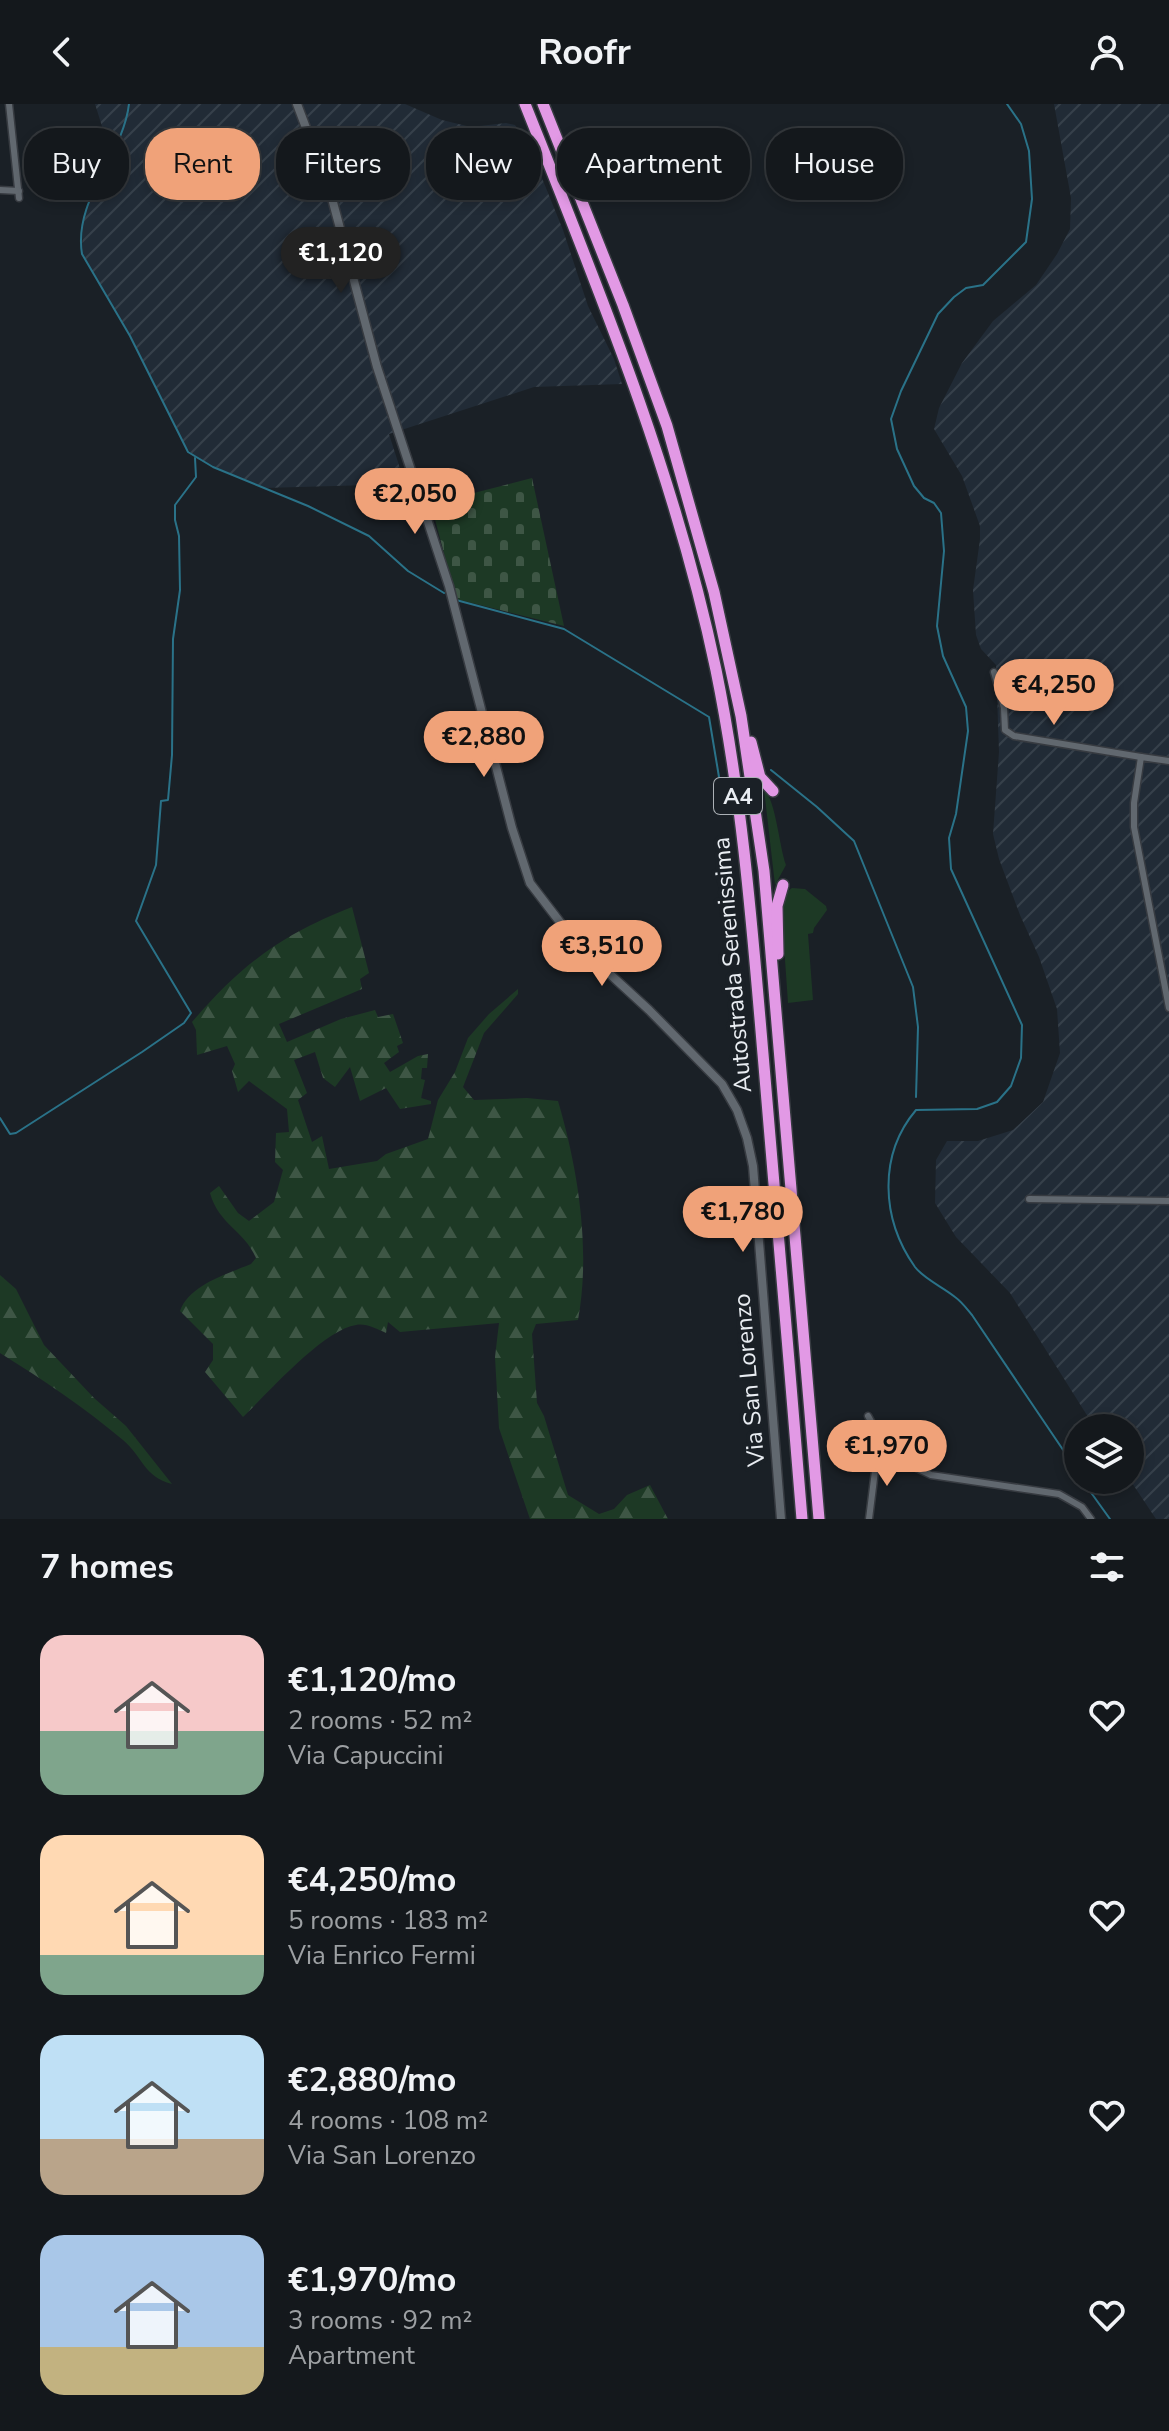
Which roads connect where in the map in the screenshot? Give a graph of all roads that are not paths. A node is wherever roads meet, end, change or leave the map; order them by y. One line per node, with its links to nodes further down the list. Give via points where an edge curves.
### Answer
1 (9, 104): 5 (street, via 19,194)
2 (297, 104): 18 (street, Via San Lorenzo, via 330,191 377,367 449,586 530,883 576,943 714,1075 737,1110 747,1138)
3 (525, 104): 19 (highway, Autostrada Serenissima / A4, via 652,433 721,696 751,905)
4 (543, 104): 7 (highway, Autostrada Serenissima / A4, via 667,426 714,592)
5 (0, 190)
6 (994, 672): 8 (street, via 1005,730 1014,736)
7 (741, 716): 10 (highway, via 760,777); 12 (highway, Autostrada Serenissima / A4, via 764,871)
8 (1141, 757): 9 (street); 13 (street, via 1134,827)
9 (1169, 761)
10 (773, 791)
11 (783, 885): 12 (highway, via 777,900)
12 (774, 986): 20 (highway, Autostrada Serenissima / A4)
13 (1169, 1008)
14 (1029, 1199): 15 (street)
15 (1169, 1201)
16 (868, 1416): 17 (street)
17 (886, 1448): 21 (street, via 876,1463); 22 (street, via 931,1475 1059,1494)
18 (781, 1519)
19 (802, 1519)
20 (819, 1519)
21 (869, 1519)
22 (1091, 1519)

